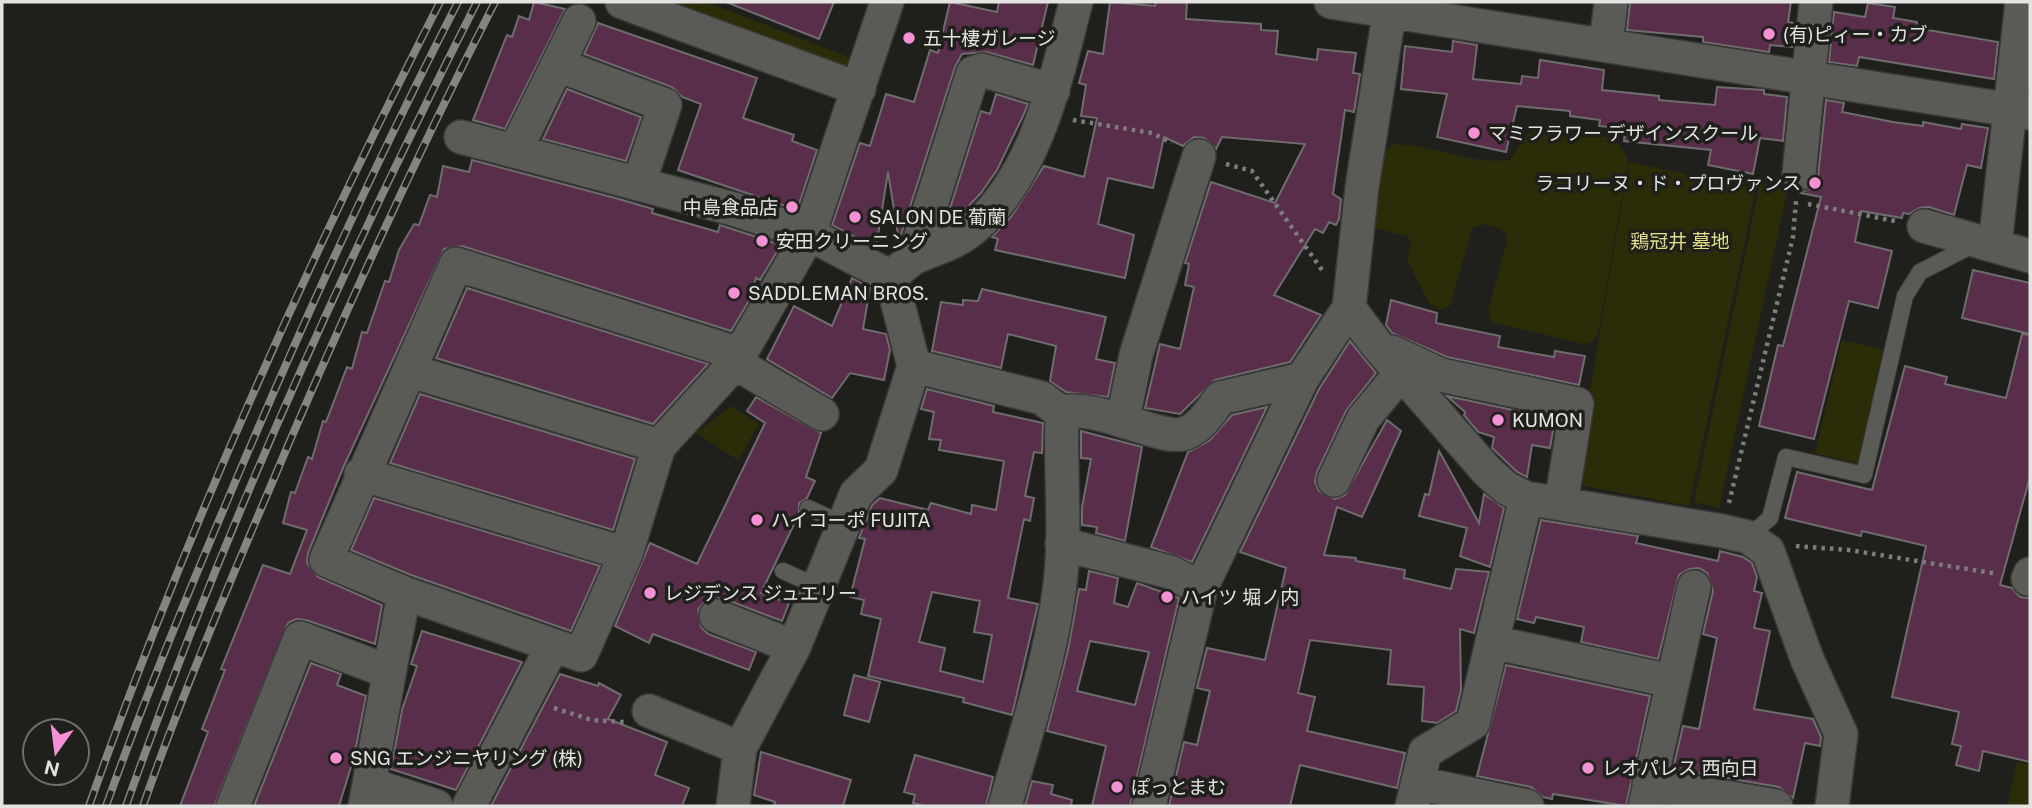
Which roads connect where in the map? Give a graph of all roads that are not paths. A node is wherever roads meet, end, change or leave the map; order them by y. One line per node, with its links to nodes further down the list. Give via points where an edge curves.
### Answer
1 (622, 2): 13 (street)
2 (887, 2): 13 (street)
3 (1076, 2): 14 (street)
4 (1331, 2): 8 (street)
5 (1611, 2): 10 (street)
6 (1816, 2): 12 (street)
7 (2022, 2): 15 (street)
8 (1391, 6): 10 (street); 28 (street, via 1362,187)
9 (579, 21): 11 (street)
10 (1606, 44): 12 (street)
11 (558, 65): 18 (street); 21 (street, via 664,105)
12 (1808, 76): 15 (street); 20 (street)
13 (859, 89): 24 (street)
14 (1053, 91): 17 (street); 27 (street, via 982,70 973,73)
15 (2020, 111): 25 (street)
16 (461, 137): 18 (street)
17 (1034, 140): 22 (street); 27 (street, via 998,201 973,229)
18 (514, 151): 21 (street)
19 (1199, 156): 37 (street, via 1136,355)
20 (1798, 174)
21 (639, 183): 24 (street)
22 (1022, 196)
23 (1924, 226): 25 (street)
24 (809, 234): 27 (street); 30 (street)
25 (1988, 243): 26 (street); 45 (lane, via 1920,272 1905,296 1864,475 1786,457 1770,517)
26 (2030, 256)
27 (903, 268): 31 (street)
28 (1349, 308): 29 (street); 34 (street)
29 (1377, 345): 33 (street); 42 (street, via 1441,375 1577,404)
30 (737, 358): 32 (street, via 456,264); 36 (street); 38 (street)
31 (914, 366): 35 (street, via 1042,398); 44 (street, via 881,470 856,494)
32 (411, 371): 38 (street); 39 (street)
33 (1402, 372): 40 (street, via 1363,419); 41 (street, via 1487,471)
34 (1302, 379): 37 (street, via 1220,398 1208,416 1187,433 1164,433); 51 (street)
35 (1060, 412): 37 (street, via 1073,409); 46 (street)
36 (822, 414)
37 (1123, 418)
38 (659, 446): 47 (street)
39 (361, 474): 47 (street); 52 (street, via 326,560)
40 (1334, 480)
41 (1526, 498): 42 (street); 54 (street)
42 (1561, 504): 45 (street)
43 (808, 508): 44 (lane)
44 (843, 524): 49 (street)
45 (1746, 540): 72 (street, via 1841,734)
46 (1062, 544): 51 (street, via 1170,572); 68 (street, via 1059,592 1044,664)
47 (626, 554): 55 (street, via 580,655)
48 (783, 571): 49 (lane)
49 (818, 587): 56 (street)
50 (1694, 587): 58 (street)
51 (1201, 588): 69 (street)
52 (404, 593): 55 (street); 57 (street)
53 (716, 616): 56 (street)
54 (1492, 642): 58 (street); 61 (street, via 1473,723 1425,752)
55 (552, 647): 66 (street)
56 (794, 647): 60 (street)
57 (389, 672): 62 (street); 64 (street, via 300,638)
58 (1671, 681): 63 (street)
59 (649, 711): 60 (street)
60 (740, 748): 67 (street)
61 (1415, 794): 70 (street)
62 (367, 795): 65 (street)
63 (1647, 795): 71 (street)
64 (233, 806)
65 (436, 806)
66 (469, 806)
67 (733, 806)
68 (1006, 806)
69 (1149, 806)
70 (1527, 806)
71 (1776, 806)
72 (1832, 806)

